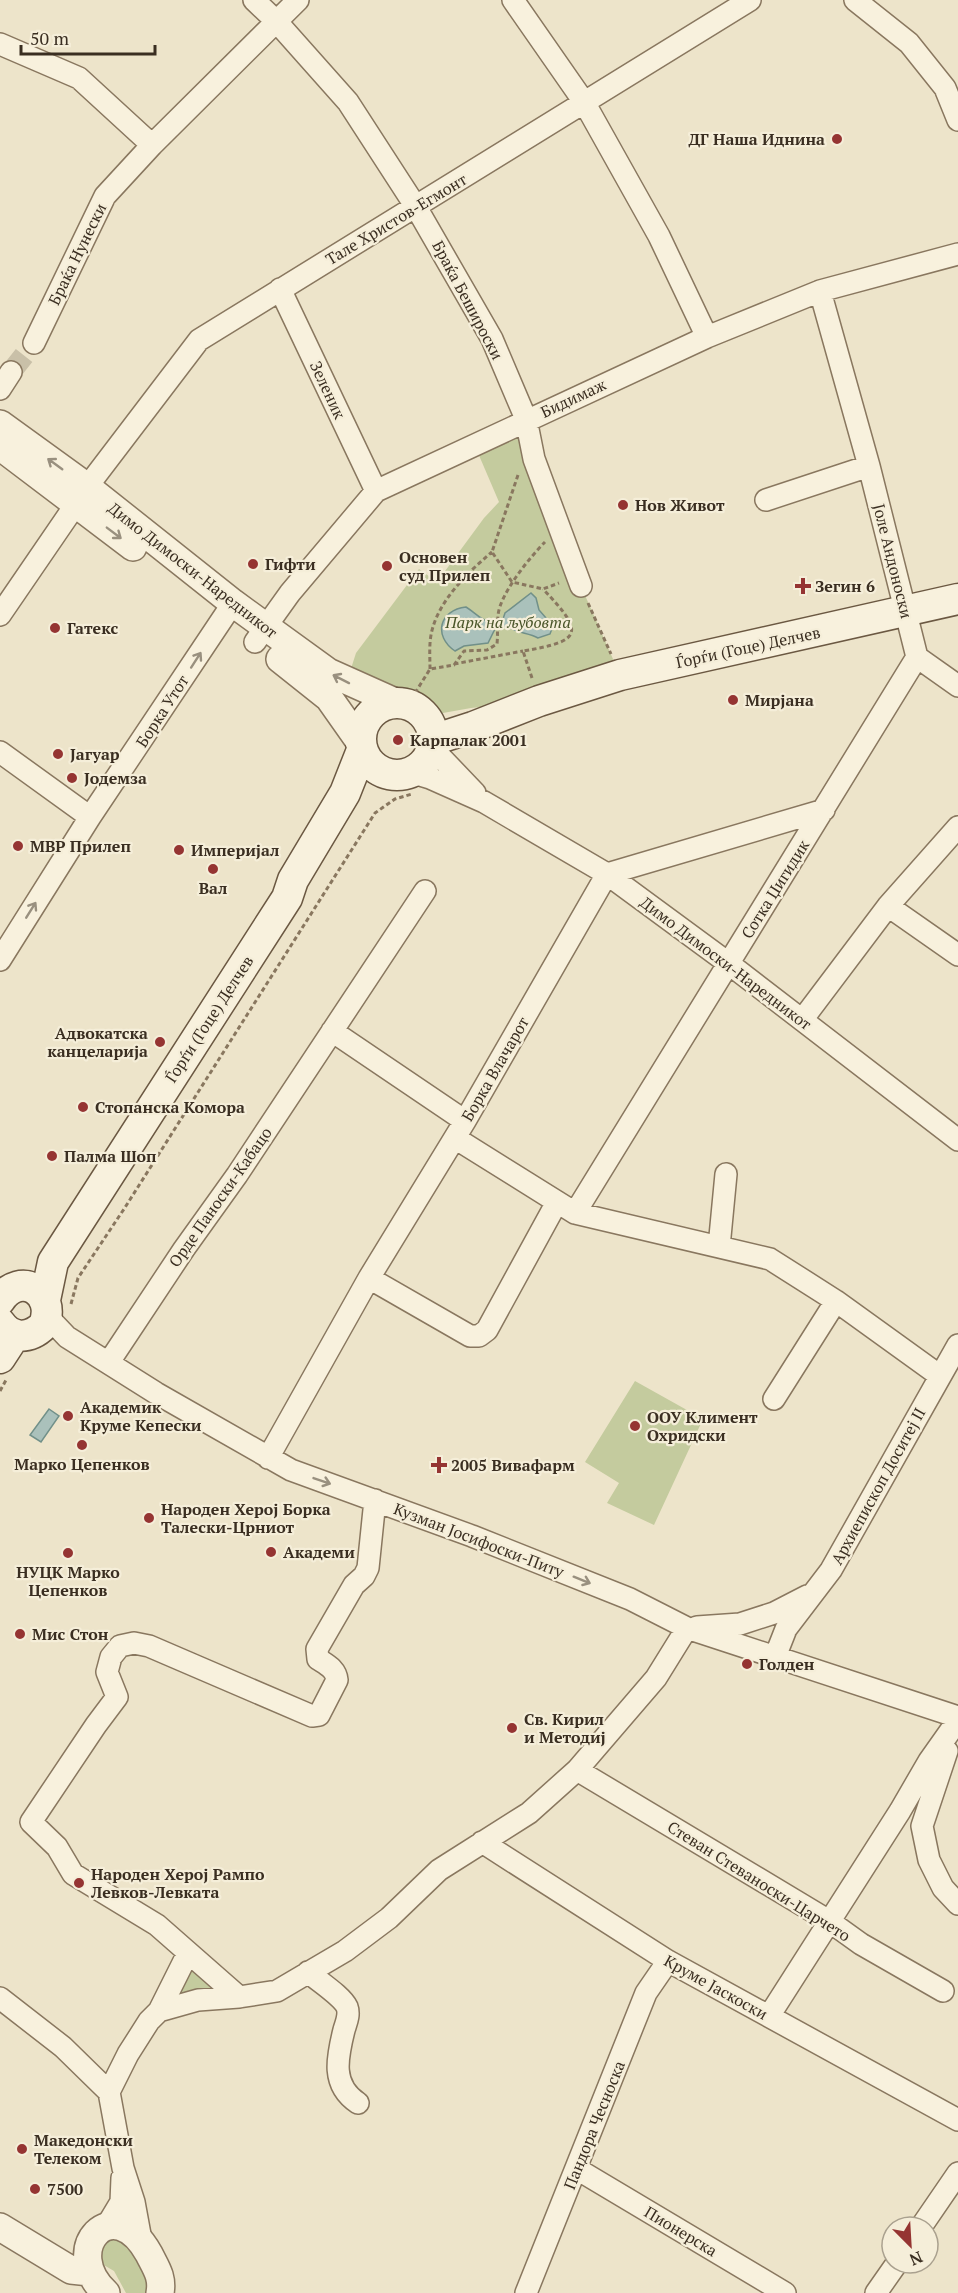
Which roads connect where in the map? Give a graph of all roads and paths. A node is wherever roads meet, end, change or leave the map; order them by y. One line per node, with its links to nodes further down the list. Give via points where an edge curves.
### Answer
1 (254, 0): 6 (street, Браќа Бешироски)
2 (298, 0): 6 (street, Браќа Нунески)
3 (513, 0): 8 (street)
4 (750, 0): 8 (street, Тале Христов-Егмонт)
5 (855, 0): 9 (street, via 909,43 945,88)
6 (276, 21): 10 (street, Браќа Нунески); 11 (street, Браќа Бешироски, via 348,102)
7 (0, 44): 10 (street, via 79,78)
8 (584, 102): 11 (street, Тале Христов-Егмонт); 15 (street, via 659,237)
9 (958, 120)
10 (152, 144): 16 (street, Браќа Нунески, via 105,196)
11 (416, 207): 13 (street, Тале Христов-Егмонт); 17 (street, Браќа Бешироски, via 492,339)
12 (958, 254): 14 (street, Бидимаж)
13 (280, 289): 22 (street, Зеленик); 23 (street, Тале Христов-Егмонт, via 199,340)
14 (820, 291): 15 (street, Бидимаж); 21 (street, Јоле Андоноски)
15 (707, 336): 17 (street, Бидимаж)
16 (34, 343)
17 (526, 419): 20 (street, Браќа Бешироски); 22 (street, Бидимаж)
18 (0, 424): 23 (street, Димо Димоски-Наредникот, one-way to 18)
19 (0, 446): 23 (street, Димо Димоски-Наредникот)
20 (534, 459): 25 (street, Браќа Бешироски); 26 (path, via 520,470)
21 (869, 465): 24 (street); 32 (street, Јоле Андоноски)
22 (376, 491): 34 (street, Бидимаж)
23 (81, 496): 31 (street, Димо Димоски-Наредникот); 33 (street, Тале Христов-Егмонт)
24 (766, 500)
25 (563, 533): 27 (street, Браќа Бешироски); 28 (path, via 544,543)
26 (492, 552): 28 (path); 38 (path, via 465,575 445,602 431,634)
27 (579, 581): 29 (path); 39 (path)
28 (512, 582): 29 (path); 37 (path, via 498,615 497,644 487,650 464,651)
29 (543, 589): 35 (path, via 565,612 572,631 567,639 553,646)
30 (958, 599): 32 (main road, Ѓорѓи (Гоце) Делчев)
31 (228, 610): 34 (street, Димо Димоски-Наредникот); 48 (street, Борка Утот, one-way to 31)
32 (905, 613): 36 (street, Јоле Андоноски); 39 (main road, Ѓорѓи (Гоце) Делчев)
33 (0, 615)
34 (260, 634): 42 (street, Димо Димоски-Наредникот, one-way to 34); 43 (street, Димо Димоски-Наредникот, via 329,698)
35 (523, 651): 37 (path); 41 (path)
36 (917, 657): 40 (street); 47 (street, Сотка Џигидик)
37 (454, 664): 38 (path)
38 (430, 669): 42 (path)
39 (620, 675): 41 (main road, Ѓорѓи (Гоце) Делчев)
40 (958, 686)
41 (539, 701): 42 (main road, Ѓорѓи (Гоце) Делчев, via 471,708)
42 (419, 722): 43 (main road, via 383,704 366,719); 45 (main road, via 424,763); 46 (street, Димо Димоски-Наредникот)
43 (361, 746): 45 (main road, via 376,769); 52 (main road, Ѓорѓи (Гоце) Делчев, via 345,793 293,880)
44 (0, 752): 48 (street)
45 (404, 779): 46 (street, Димо Димоски-Наредникот, via 430,778); 52 (main road, Ѓорѓи (Гоце) Делчев, via 358,802 303,885); 69 (path, via 395,799 375,813 78,1278 71,1302)
46 (484, 802): 50 (street, Димо Димоски-Наредникот)
47 (824, 810): 50 (street); 56 (street, Сотка Џигидик)
48 (90, 817): 55 (street, Борка Утот, one-way to 48)
49 (958, 827): 53 (street)
50 (608, 874): 56 (street, Димо Димоски-Наредникот); 59 (street, Борка Влачарот)
51 (425, 891): 58 (street, Орде Паноски-Кабацо)
52 (287, 898): 65 (main road, Ѓорѓи (Гоце) Делчев)
53 (888, 906): 54 (street); 57 (street)
54 (958, 955)
55 (0, 960)
56 (728, 963): 57 (street, Димо Димоски-Наредникот); 63 (street, Сотка Џигидик)
57 (802, 1020): 60 (street, Димо Димоски-Наредникот)
58 (332, 1031): 59 (street); 71 (street, Орде Паноски-Кабацо)
59 (460, 1129): 62 (street); 66 (street, Борка Влачарот)
60 (958, 1140)
61 (726, 1174): 64 (street)
62 (557, 1202): 63 (street); 66 (street, via 480,1336 470,1336)
63 (575, 1213): 64 (street)
64 (719, 1246): 68 (street, via 770,1259)
65 (53, 1262): 67 (main road, Ѓорѓи (Гоце) Делчев); 69 (main road, Ѓорѓи (Гоце) Делчев)
66 (369, 1278): 75 (street, Борка Влачарот)
67 (8, 1290): 69 (main road, via 35,1289)
68 (836, 1301): 72 (street); 74 (street)
69 (23, 1334): 71 (street, Кузман Јосифоски-Питу); 73 (path)
70 (958, 1345): 72 (street, Архиепископ Доситеј II)
71 (109, 1362): 75 (street, Кузман Јосифоски-Питу)
72 (940, 1376): 77 (street, Архиепископ Доситеј II, via 831,1570)
73 (0, 1391)
74 (774, 1399)
75 (268, 1458): 76 (street, Кузман Јосифоски-Питу, one-way to 76)
76 (375, 1500): 78 (street, Кузман Јосифоски-Питу, one-way to 78, via 630,1599); 85 (street, via 368,1568 317,1649 318,1659 332,1668 337,1680 319,1715 312,1716 149,1646 134,1642 120,1646 111,1657 107,1672 117,1697 31,1822 57,1847 73,1874 156,1925)
77 (813, 1593): 78 (street, Архиепископ Доситеј II, via 774,1613 740,1624); 79 (street, Архиепископ Доситеј II, via 786,1629)
78 (687, 1628): 79 (street, Кузман Јосифоски-Питу); 81 (street, via 656,1678)
79 (775, 1657): 80 (street, Кузман Јосифоски-Питу)
80 (958, 1719): 83 (street, via 922,1826 929,1860 943,1888); 84 (street)
81 (577, 1770): 82 (street, via 529,1813); 84 (street, Стеван Стеваноски-Царчето)
82 (482, 1842): 86 (street, Круме Јаскоски); 87 (street, via 440,1870 389,1918 345,1951)
83 (958, 1904)
84 (829, 1921): 88 (street, Стеван Стеваноски-Царчето); 92 (street)
85 (188, 1953): 90 (street); 91 (street)
86 (668, 1961): 92 (street, Круме Јаскоски); 97 (street, Пандора Чесноска, via 646,1993)
87 (308, 1972): 90 (street, via 278,1991); 94 (street, via 347,2008 338,2057 340,2078 347,2095)
88 (943, 1991)
89 (0, 1998): 93 (street, via 63,2047)
90 (240, 1998): 91 (street, via 198,2000)
91 (159, 2011): 93 (street, via 128,2054)
92 (769, 2016): 95 (street, Круме Јаскоски)
93 (109, 2092): 96 (street)
94 (358, 2103)
95 (958, 2120)
96 (123, 2168): 101 (street, via 121,2202); 102 (street, via 135,2202)
97 (577, 2169): 106 (street, Пандора Чесноска); 107 (street, Пионерска)
98 (958, 2174): 99 (street)
99 (929, 2215)
100 (5, 2230): 101 (street, via 50,2244); 104 (street)
101 (98, 2233): 102 (street, via 118,2225); 104 (street, via 87,2253)
102 (141, 2240): 105 (street)
103 (889, 2275): 108 (street)
104 (98, 2283)
105 (165, 2288)
106 (526, 2293)
107 (785, 2293)
108 (876, 2293)

